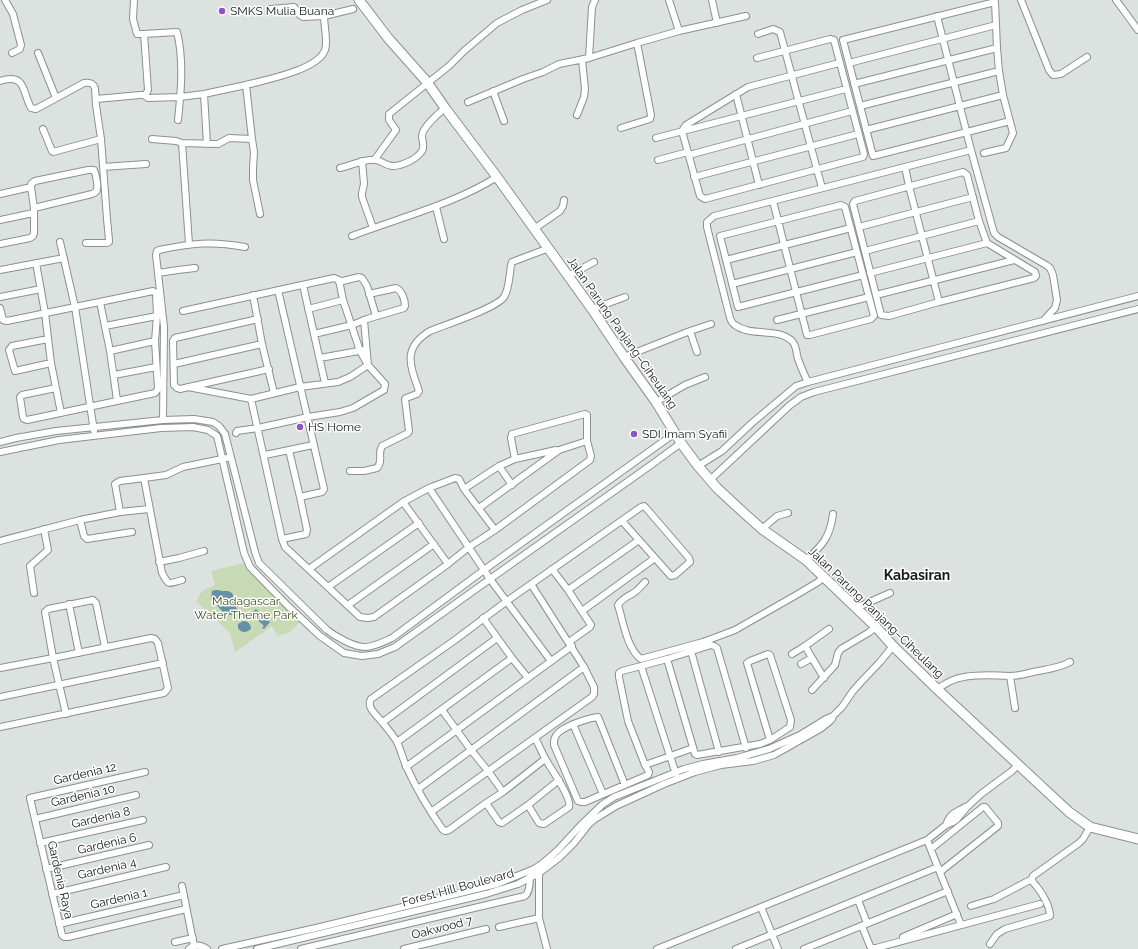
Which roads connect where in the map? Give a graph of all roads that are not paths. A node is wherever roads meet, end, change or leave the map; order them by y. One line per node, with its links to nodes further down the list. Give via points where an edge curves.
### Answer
1 (5, 0): 27 (street, via 13,14 21,46)
2 (134, 0): 21 (street, via 137,34)
3 (294, 0): 11 (street)
4 (359, 0): 39 (street, Jalan Parung Panjang–Ciheulang)
5 (547, 0): 39 (street, via 497,23)
6 (595, 0): 30 (street, via 592,7)
7 (669, 0): 20 (street)
8 (712, 0): 17 (street)
9 (1021, 0): 29 (street, via 1049,70 1053,74 1061,74)
10 (1116, 0): 19 (street)
11 (294, 7): 12 (street); 14 (street, via 304,17)
12 (271, 9)
13 (353, 9): 14 (street)
14 (324, 16): 42 (street, via 326,45 321,57 297,70)
15 (746, 16): 17 (street)
16 (937, 16): 18 (street, via 995,2); 23 (street); 35 (street, via 843,40)
17 (717, 23): 20 (street)
18 (996, 25): 23 (street); 25 (street)
19 (1138, 30)
20 (679, 31): 24 (street)
21 (144, 34): 48 (street, via 148,90); 49 (street, via 177,32 181,46)
22 (758, 34): 26 (street, via 777,30 780,32)
23 (943, 39): 33 (street); 35 (street)
24 (637, 43): 30 (street); 64 (street, via 651,114 650,119)
25 (997, 48): 33 (street); 36 (street)
26 (785, 51): 31 (street); 34 (street, via 832,39); 37 (street)
27 (12, 53)
28 (38, 53): 50 (street)
29 (1087, 57)
30 (589, 58): 32 (street)
31 (757, 58)
32 (582, 60): 44 (street, via 558,64 540,74); 58 (street, via 585,89)
33 (949, 60): 40 (street); 41 (street)
34 (840, 63): 37 (street); 43 (street)
35 (849, 63): 41 (street)
36 (999, 71): 40 (street); 47 (street)
37 (791, 76): 46 (street, via 748,87); 52 (street)
38 (0, 81): 50 (street, via 10,79 21,83 31,108 34,109)
39 (427, 82): 56 (street, Jalan Parung Panjang–Ciheulang); 81 (street, via 389,114 389,120 396,130)
40 (954, 82): 54 (street); 55 (street)
41 (854, 84): 54 (street)
42 (246, 85): 45 (street); 73 (street)
43 (846, 89): 52 (street); 57 (street)
44 (493, 91): 53 (street); 61 (street)
45 (204, 94): 49 (street); 76 (street)
46 (736, 94): 59 (street); 67 (street, via 686,125)
47 (1003, 95): 55 (street); 62 (street)
48 (145, 96): 49 (street); 51 (street)
49 (180, 97): 60 (street)
50 (56, 98): 51 (street, via 87,82 94,85)
51 (96, 99): 70 (street)
52 (798, 101): 59 (street); 63 (street)
53 (468, 102)
54 (860, 106): 66 (street)
55 (960, 106): 66 (street); 68 (street)
56 (445, 108): 81 (street, via 434,116 423,133 422,150 414,158 393,166); 90 (street, Jalan Parung Panjang–Ciheulang)
57 (852, 111): 63 (street); 69 (street)
58 (577, 115)
59 (742, 116): 67 (street); 74 (street)
60 (178, 120)
61 (504, 120)
62 (1010, 121): 68 (street); 80 (street, via 1013,133 1006,148)
63 (804, 124): 74 (street); 77 (street)
64 (622, 128)
65 (43, 129): 70 (street, via 52,152)
66 (866, 130): 68 (street, via 873,156)
67 (682, 131): 71 (street); 79 (street)
68 (967, 132): 78 (street)
69 (858, 134): 77 (street); 89 (street, via 863,157)
70 (101, 138): 86 (street)
71 (656, 138)
72 (152, 139): 75 (street)
73 (252, 139): 76 (street, via 229,138 220,143); 103 (street, via 254,180)
74 (748, 139): 79 (street); 84 (street)
75 (182, 143): 76 (street); 118 (street)
76 (207, 144)
77 (810, 146): 84 (street); 89 (street)
78 (972, 150): 87 (street); 167 (street, via 994,233 1050,268 1057,300 1055,308)
79 (688, 153): 82 (street); 91 (street)
80 (984, 153)
81 (375, 159): 83 (street)
82 (658, 160)
83 (362, 161): 88 (street); 108 (street, via 362,197)
84 (753, 161): 91 (street); 92 (street)
85 (146, 164): 86 (street)
86 (103, 167): 115 (street, via 109,242)
87 (905, 167): 93 (street); 95 (street)
88 (340, 168)
89 (816, 170): 92 (street); 95 (street)
90 (497, 177): 100 (street); 110 (street, Jalan Parung Panjang–Ciheulang)
91 (694, 177): 92 (street, via 700,196 705,199)
92 (759, 185)
93 (909, 186): 97 (street, via 964,172); 102 (street); 107 (street, via 855,201 853,204)
94 (31, 187): 96 (street); 101 (street); 101 (street, via 35,181 88,170 94,170 96,173 96,192)
95 (822, 188): 99 (street)
96 (0, 194)
97 (973, 197): 102 (street); 106 (street)
98 (564, 200): 110 (street, via 560,211)
99 (773, 201): 105 (street); 189 (street, via 714,216 707,222 706,227 734,325 792,341)
100 (436, 207): 108 (street); 113 (street)
101 (34, 210): 104 (street); 117 (street, via 32,238)
102 (916, 212): 107 (street); 112 (street)
103 (260, 214)
104 (0, 220)
105 (778, 221): 109 (street, via 841,205 845,207); 119 (street); 126 (street, via 720,236)
106 (979, 221): 112 (street); 116 (street)
107 (859, 227): 122 (street)
108 (373, 228): 111 (street)
109 (851, 228): 119 (street); 123 (street)
110 (534, 229): 121 (street, Jalan Parung Panjang–Ciheulang)
111 (352, 236)
112 (922, 236): 122 (street); 125 (street)
113 (444, 239)
114 (60, 242): 124 (street)
115 (86, 243)
116 (987, 243): 125 (street); 127 (street)
117 (0, 244)
118 (189, 244): 120 (street, via 215,243); 133 (street, via 157,251)
119 (784, 245): 126 (street); 132 (street)
120 (245, 247)
121 (548, 248): 136 (street, Jalan Parung Panjang–Ciheulang); 221 (street, via 512,262 507,291 492,307 430,331 414,345 410,358 411,369 419,391 405,399 408,434 382,446 378,468)
122 (865, 251): 134 (street)
123 (857, 252): 132 (street); 135 (street)
124 (64, 258): 129 (street); 154 (street)
125 (928, 258): 134 (street); 137 (street)
126 (726, 260): 139 (street)
127 (1014, 260): 137 (street); 153 (street, via 1035,272 1036,276)
128 (594, 262): 136 (street)
129 (36, 263): 131 (street); 141 (street)
130 (195, 268): 133 (street)
131 (0, 270)
132 (790, 270): 139 (street); 143 (street)
133 (158, 273): 201 (street, via 164,327)
134 (870, 273): 146 (street)
135 (863, 275): 143 (street); 147 (street)
136 (568, 276): 157 (street, Jalan Parung Panjang–Ciheulang)
137 (934, 280): 146 (street); 153 (street)
138 (339, 282): 140 (street, via 334,278); 144 (street, via 362,278); 151 (street)
139 (732, 284): 143 (street, via 738,307)
140 (303, 285): 142 (street); 156 (street)
141 (41, 288): 149 (street); 160 (street)
142 (278, 290): 145 (street); 192 (street)
143 (796, 292): 161 (street)
144 (369, 294): 163 (street); 163 (street, via 396,288 402,294 404,308)
145 (253, 295): 159 (street); 164 (street)
146 (876, 295): 153 (street, via 881,314 884,316)
147 (869, 296): 161 (street); 161 (street, via 874,316 872,318 810,335 807,335)
148 (1138, 296): 167 (street)
149 (0, 297)
150 (625, 297): 157 (street)
151 (343, 300): 156 (street); 169 (street)
152 (100, 302): 154 (street); 162 (street, via 153,291 156,293); 170 (street)
153 (939, 302)
154 (75, 307): 160 (street); 198 (street)
155 (0, 308): 160 (street, via 4,321)
156 (308, 309): 172 (street)
157 (592, 309): 180 (street, Jalan Parung Panjang–Ciheulang)
158 (1138, 309): 223 (street, via 801,397)
159 (183, 311)
160 (45, 313): 173 (street)
161 (802, 314): 166 (street)
162 (157, 316): 170 (street); 174 (street)
163 (376, 316): 165 (street)
164 (258, 319): 175 (street); 183 (street, via 175,338)
165 (364, 320): 169 (street); 177 (street)
166 (777, 320)
167 (1043, 321): 189 (street)
168 (711, 324): 171 (street)
169 (352, 325): 172 (street); 178 (street)
170 (105, 326): 176 (street)
171 (690, 331): 179 (street); 180 (street)
172 (314, 334): 181 (street)
173 (48, 339): 182 (street); 182 (street, via 12,346 9,350 15,371)
174 (155, 342): 176 (street); 185 (street)
175 (262, 344): 183 (street); 186 (street)
176 (110, 350): 187 (street)
177 (367, 350): 178 (street); 184 (street)
178 (360, 351): 181 (street); 184 (street)
179 (697, 352)
180 (624, 357): 197 (street, Jalan Parung Panjang–Ciheulang)
181 (320, 358): 190 (street)
182 (51, 363): 193 (street)
183 (174, 364): 191 (street, via 174,386 180,389)
184 (368, 365): 190 (street, via 344,380); 200 (street, via 385,384 384,390 352,408)
185 (156, 367): 187 (street); 196 (street, via 158,389 155,393)
186 (269, 369): 191 (street); 194 (street)
187 (114, 375): 196 (street)
188 (705, 376): 197 (street)
189 (808, 382): 220 (street, via 796,386 722,450)
190 (325, 383): 192 (street)
191 (188, 387): 195 (street)
192 (300, 387): 194 (street); 200 (street)
193 (56, 388): 199 (street); 199 (street, via 22,395 20,399 23,417 27,420)
194 (274, 393): 195 (street)
195 (251, 399): 203 (street)
196 (117, 400): 198 (street)
197 (656, 402): 204 (street, Jalan Parung Panjang–Ciheulang)
198 (89, 407): 199 (street); 202 (street)
199 (62, 413)
200 (308, 417): 203 (street); 211 (street)
201 (163, 420): 202 (street); 205 (street, via 194,419 213,422)
202 (93, 427): 206 (street); 209 (street, via 23,436)
203 (258, 428): 205 (street); 215 (street)
204 (675, 433): 210 (street, Jalan Parung Panjang–Ciheulang); 253 (street)
205 (226, 434): 207 (street); 216 (street)
206 (94, 436): 207 (street, via 193,427 208,430); 214 (street)
207 (217, 436): 217 (street)
208 (587, 441): 213 (street); 218 (street, via 587,415 584,414 512,434); 239 (street, via 590,460)
209 (0, 442)
210 (681, 443): 220 (street, Jalan Parung Panjang–Ciheulang); 255 (street)
211 (313, 445): 212 (street); 227 (street, via 324,489 322,492)
212 (289, 450): 215 (street); 227 (street)
213 (559, 450): 218 (street); 224 (street)
214 (0, 452)
215 (265, 455): 241 (street)
216 (231, 458): 217 (street); 253 (street, via 255,552 260,562 335,637 363,647 378,645 392,638)
217 (224, 459): 222 (street, via 182,467 166,475); 255 (street, via 244,553 250,567 314,631 344,653 362,656 378,654 395,647)
218 (515, 459): 219 (street)
219 (499, 466): 224 (street); 226 (street)
220 (698, 466): 223 (street, Jalan Parung Panjang–Ciheulang)
221 (350, 471)
222 (144, 478): 230 (street); 231 (street, via 115,484)
223 (710, 480): 237 (street, Jalan Parung Panjang–Ciheulang)
224 (512, 485): 229 (street)
225 (429, 488): 226 (street, via 457,478); 228 (street); 245 (street)
226 (464, 489): 229 (street)
227 (300, 497): 241 (street, via 307,532)
228 (404, 502): 236 (street); 251 (street)
229 (479, 508): 239 (street)
230 (149, 509): 231 (street); 249 (street)
231 (120, 512): 234 (street)
232 (788, 513): 237 (street, via 777,516)
233 (833, 514): 248 (street, via 825,541)
234 (80, 520): 238 (street); 240 (street, via 87,539)
235 (622, 520): 242 (street); 247 (street, via 644,506 690,562 671,576); 252 (street)
236 (418, 523): 244 (street); 259 (street)
237 (762, 528): 248 (street, Jalan Parung Panjang–Ciheulang)
238 (44, 529): 243 (street); 261 (street, via 48,550 30,566)
239 (495, 530): 245 (street)
240 (132, 532)
241 (282, 539): 251 (street, via 285,547)
242 (639, 540): 247 (street); 260 (street)
243 (0, 541)
244 (434, 544): 250 (street); 265 (street)
245 (469, 548): 250 (street); 253 (street)
246 (204, 551): 249 (street)
247 (655, 558): 267 (street)
248 (806, 560): 254 (street, Jalan Parung Panjang–Ciheulang)
249 (159, 562): 256 (street, via 167,582)
250 (448, 564): 265 (street, via 374,617 360,617)
251 (309, 569): 259 (street)
252 (552, 569): 258 (street); 260 (street)
253 (484, 570): 255 (street)
254 (824, 577): 257 (street, via 735,630 703,642 641,659 627,637 618,605); 266 (street, Jalan Parung Panjang–Ciheulang)
255 (490, 579): 263 (street)
256 (182, 580)
257 (645, 582)
258 (531, 584): 263 (street); 272 (street)
259 (328, 587): 265 (street)
260 (568, 590): 267 (street)
261 (34, 592)
262 (890, 593): 266 (street)
263 (507, 601): 268 (street); 283 (street)
264 (69, 604): 275 (street, via 91,600 96,603); 277 (street); 279 (street, via 45,612)
265 (348, 605)
266 (856, 608): 269 (street, Jalan Parung Panjang–Ciheulang)
267 (582, 611): 272 (street, via 591,625)
268 (483, 618): 271 (street); 301 (street, via 371,699 370,708)
269 (876, 627): 274 (street, Jalan Parung Panjang–Ciheulang); 292 (street, via 841,649 835,665)
270 (829, 630): 273 (street)
271 (497, 638): 280 (street); 301 (street)
272 (570, 644): 283 (street); 288 (street)
273 (805, 646): 278 (street); 281 (street)
274 (893, 646): 294 (street, Jalan Parung Panjang–Ciheulang); 300 (street, Forest Hill Boulevard)
275 (105, 647): 277 (street); 285 (street, via 151,638 158,643)
276 (691, 651): 282 (street); 309 (street, via 711,645 717,648); 311 (street)
277 (79, 653): 279 (street)
278 (792, 654)
279 (53, 658): 289 (street); 293 (street)
280 (512, 658): 291 (street); 298 (street)
281 (812, 658): 286 (street); 292 (street)
282 (667, 659): 287 (street); 308 (street)
283 (551, 661): 291 (street)
284 (1070, 662): 290 (street, via 1054,669)
285 (163, 663): 293 (street); 299 (street, via 168,688 164,693)
286 (801, 664)
287 (641, 666): 312 (street); 314 (street, via 622,671 619,677 628,721)
288 (584, 667): 305 (street, via 594,687 592,697); 310 (street)
289 (0, 668)
290 (1010, 676): 294 (street, via 992,674 959,678); 297 (street)
291 (528, 678): 304 (street)
292 (824, 678): 295 (street)
293 (59, 685): 296 (street); 299 (street)
294 (937, 689): 315 (street, Jalan Parung Panjang–Ciheulang)
295 (812, 690)
296 (0, 697)
297 (1015, 708)
298 (442, 710): 304 (street); 307 (street)
299 (66, 714): 303 (street)
300 (833, 716): 319 (street, Forest Hill Boulevard, via 769,749); 320 (street, Forest Hill Boulevard, via 820,729 774,755 706,769)
301 (383, 722): 307 (street)
302 (573, 724): 322 (street, via 598,717); 325 (street); 325 (street, via 558,733 554,745 578,801 585,802)
303 (0, 727)
304 (456, 730): 310 (street); 316 (street)
305 (535, 738): 313 (street); 317 (street)
306 (770, 740): 306 (street, via 747,663 768,654 792,720 790,727); 309 (street)
307 (397, 742): 316 (street)
308 (693, 748): 311 (street, via 697,756); 312 (street)
309 (746, 748): 311 (street)
310 (471, 750): 317 (street); 323 (street)
311 (719, 752)
312 (670, 756): 314 (street); 319 (street)
313 (545, 759): 321 (street); 324 (street)
314 (645, 765): 322 (street, via 648,775)
315 (1018, 765): 333 (street, Jalan Parung Panjang–Ciheulang, via 1069,812); 335 (street, via 981,794 957,819)
316 (406, 766): 323 (street)
317 (488, 771): 324 (street); 330 (street)
318 (145, 772): 327 (street, Gardenia 12)
319 (675, 772): 320 (street); 339 (street, Forest Hill Boulevard, via 602,804 558,850)
320 (678, 778): 344 (street, Forest Hill Boulevard, via 627,800 599,816 560,857)
321 (559, 780): 329 (street); 329 (street, via 570,802 569,807 542,824)
322 (625, 785): 325 (street)
323 (418, 789): 330 (street)
324 (503, 792): 328 (street)
325 (603, 794)
326 (136, 796): 331 (street, Gardenia 10)
327 (30, 798): 331 (street, Gardenia Raya)
328 (486, 803): 329 (street, via 499,822); 330 (street, via 445,831)
329 (528, 805)
330 (431, 812)
331 (35, 819): 336 (street, Gardenia Raya)
332 (143, 820): 336 (street, Gardenia 8)
333 (1090, 827): 334 (street, Jalan Parung Panjang–Ciheulang); 346 (street, via 1083,840)
334 (1138, 839)
335 (928, 840): 338 (street); 354 (street)
336 (40, 843): 341 (street, Gardenia Raya)
337 (149, 845): 341 (street, Gardenia 6)
338 (931, 849): 343 (street); 343 (street, via 983,807 998,823 998,826)
339 (538, 866): 342 (street, Forest Hill Boulevard); 344 (street)
340 (166, 867): 349 (street, Gardenia 4)
341 (46, 869): 349 (street, Gardenia Raya)
342 (530, 870): 345 (street); 363 (street, Forest Hill Boulevard, via 497,884)
343 (939, 870): 348 (street); 351 (street)
344 (539, 873): 345 (street, Forest Hill Boulevard); 357 (street)
345 (530, 878): 363 (street, Forest Hill Boulevard, via 486,894); 370 (street, via 528,894 525,896)
346 (1032, 879): 353 (street, via 994,899); 367 (street, via 1046,901 1050,916 1005,930 997,934)
347 (182, 886): 350 (street)
348 (948, 891): 356 (street); 359 (street)
349 (52, 894): 358 (street, Gardenia Raya)
350 (184, 895): 355 (street); 358 (street, Gardenia 1)
351 (858, 900): 359 (street); 364 (street)
352 (1040, 904): 360 (street)
353 (971, 906)
354 (761, 907): 364 (street); 377 (street)
355 (186, 909): 358 (street, Gardenia Raya, via 68,937 62,935); 365 (street)
356 (957, 914): 360 (street); 368 (street)
357 (538, 918): 361 (street); 376 (street)
358 (59, 924)
359 (864, 925): 368 (street, via 870,946); 380 (street)
360 (961, 925): 368 (street)
361 (499, 927)
362 (486, 929): 375 (street, Oakwood 7)
363 (317, 931): 370 (street); 372 (street, Forest Hill Boulevard); 373 (street, Forest Hill Boulevard)
364 (772, 934): 378 (street); 379 (street)
365 (193, 938): 366 (street); 369 (street)
366 (175, 942)
367 (990, 944)
368 (884, 946)
369 (192, 947): 371 (street, via 199,945)
370 (319, 947): 374 (street)
371 (207, 949)
372 (222, 949)
373 (257, 949)
374 (300, 949)
375 (408, 949)
376 (547, 949)
377 (657, 949)
378 (736, 949)
379 (778, 949)
380 (804, 949)

